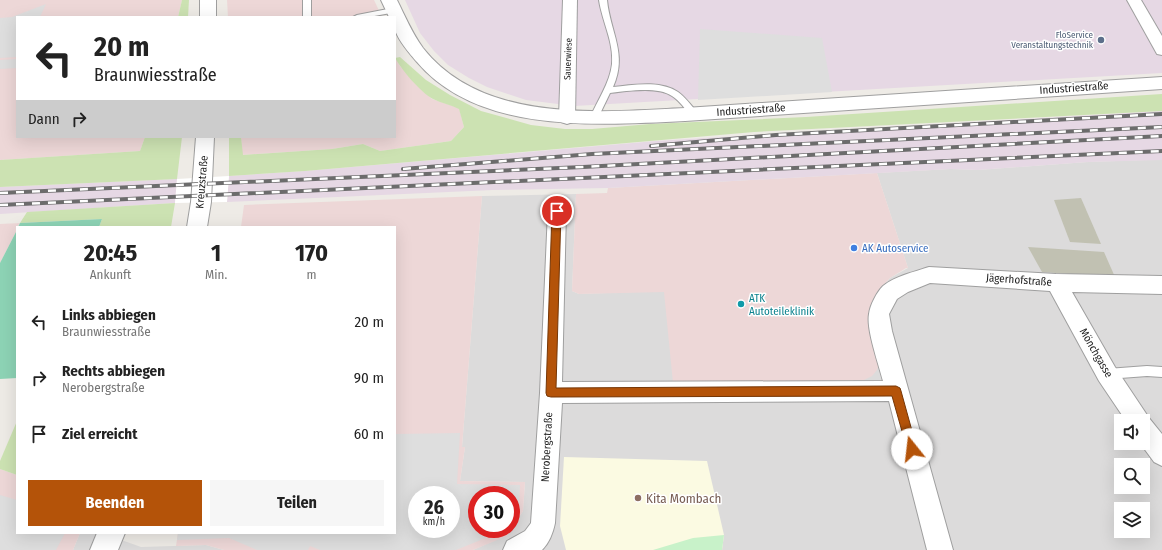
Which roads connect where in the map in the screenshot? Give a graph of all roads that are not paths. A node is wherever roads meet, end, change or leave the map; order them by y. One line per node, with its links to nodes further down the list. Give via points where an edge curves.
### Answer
1 (208, 0): 7 (street)
2 (307, 0): 8 (lane)
3 (570, 0): 15 (street, Sauerwiese)
4 (603, 0): 13 (lane, via 616,64)
5 (1134, 0): 11 (street)
6 (394, 13): 9 (lane)
7 (208, 16)
8 (307, 16)
9 (366, 16)
10 (396, 17): 15 (street, Industriestraße, via 410,43 425,63 449,82 506,106)
11 (1162, 50)
12 (1162, 83): 14 (street, Industriestraße)
13 (608, 90): 14 (lane, via 650,88 670,91); 16 (lane)
14 (694, 114): 16 (street, Industriestraße)
15 (567, 118): 16 (street, Industriestraße)
16 (594, 118)
17 (205, 138): 19 (street, Kreuzstraße)
18 (557, 211): 25 (street, Nerobergstraße)
19 (197, 226)
20 (1056, 282): 21 (street, Jägerhofstraße); 23 (street, Mönchgasse); 24 (street, Jägerhofstraße, via 928,276 890,293 879,314)
21 (1162, 285)
22 (1162, 372): 23 (lane)
23 (1107, 374): 26 (street, Mönchgasse)
24 (896, 391): 25 (street); 32 (street)
25 (551, 393): 31 (street, Nerobergstraße, via 543,523 540,534 530,544)
26 (1134, 414)
27 (1150, 437): 28 (street)
28 (1162, 454)
29 (111, 534): 30 (street)
30 (104, 550)
31 (516, 550)
32 (940, 550)

